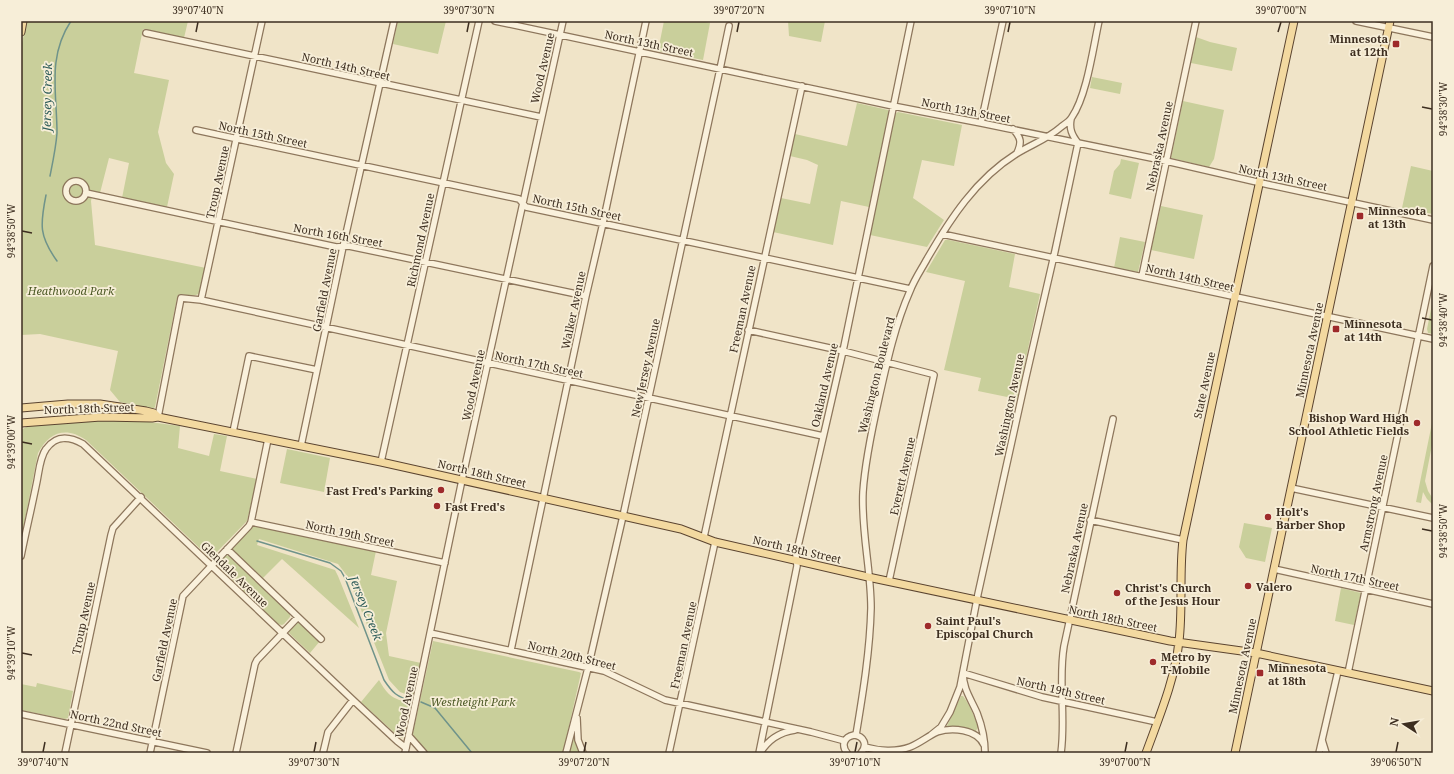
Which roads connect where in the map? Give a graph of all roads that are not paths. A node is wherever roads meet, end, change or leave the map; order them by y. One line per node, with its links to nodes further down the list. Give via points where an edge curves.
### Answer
1 (23, 21): 16 (main road)
2 (262, 21): 21 (street, Troup Avenue)
3 (394, 21): 23 (street, Garfield Avenue)
4 (478, 21): 25 (street, Richmond Avenue)
5 (495, 21): 18 (street, North 13th Street)
6 (563, 21): 18 (street, Wood Avenue)
7 (646, 21): 20 (street, Walker Avenue)
8 (911, 21): 26 (street, Oakland Avenue)
9 (1003, 21): 29 (street)
10 (1099, 21): 28 (street, Washington Boulevard, via 1084,88)
11 (1196, 21): 36 (street, Nebraska Avenue)
12 (1294, 21): 39 (main road, State Avenue)
13 (1356, 21): 14 (street)
14 (1390, 24): 19 (street); 41 (main road, Minnesota Avenue)
15 (729, 26): 22 (street, New Jersey Avenue)
16 (21, 32)
17 (146, 34): 21 (street, North 14th Street)
18 (560, 34): 20 (street, North 13th Street); 27 (street, Wood Avenue)
19 (1433, 37)
20 (640, 51): 22 (street, North 13th Street); 45 (street, Walker Avenue)
21 (255, 55): 23 (street, North 14th Street); 33 (street, Troup Avenue)
22 (720, 69): 24 (street, North 13th Street); 47 (street, New Jersey Avenue)
23 (380, 84): 25 (street, North 14th Street); 37 (street, Garfield Avenue)
24 (802, 86): 26 (street, North 13th Street); 49 (street, Freeman Avenue)
25 (461, 100): 27 (street, North 14th Street); 38 (street, Richmond Avenue)
26 (893, 106): 29 (street, North 13th Street); 54 (street, Oakland Avenue)
27 (541, 117): 42 (street, Wood Avenue)
28 (1071, 119): 32 (street, Washington Boulevard); 34 (street, via 1071,132)
29 (982, 123): 30 (street, North 13th Street)
30 (1013, 129): 32 (street, North 13th Street); 35 (street, via 1021,141)
31 (196, 130): 33 (street, North 15th Street)
32 (1049, 137): 34 (street, North 13th Street); 35 (street, Washington Boulevard)
33 (237, 139): 37 (street, North 15th Street); 44 (street, Troup Avenue)
34 (1078, 143): 36 (street, North 13th Street); 50 (street, Washington Avenue)
35 (1017, 153): 46 (street, Washington Boulevard, via 992,171 970,194)
36 (1166, 162): 39 (street, North 13th Street); 53 (street, Nebraska Avenue)
37 (362, 166): 38 (street, North 15th Street); 48 (street, Garfield Avenue)
38 (443, 183): 42 (street, North 15th Street, via 519,199); 51 (street, Richmond Avenue)
39 (1258, 183): 41 (street, North 13th Street); 58 (main road, State Avenue)
40 (86, 193): 44 (street, North 16th Street)
41 (1352, 202): 43 (street, North 13th Street); 60 (main road, Minnesota Avenue)
42 (522, 203): 45 (street, North 15th Street, via 526,207); 55 (street, Wood Avenue)
43 (1433, 220)
44 (219, 222): 48 (street, North 16th Street); 59 (street, Troup Avenue)
45 (603, 223): 47 (street, North 15th Street); 57 (street, Walker Avenue)
46 (942, 234): 50 (street, North 14th Street); 56 (street, Washington Boulevard)
47 (684, 239): 49 (street, North 15th Street); 71 (street, New Jersey Avenue)
48 (343, 247): 51 (street, North 16th Street); 61 (street, Garfield Avenue)
49 (764, 257): 54 (street, North 15th Street); 62 (street, Freeman Avenue)
50 (1053, 257): 53 (street, North 14th Street); 103 (street, Washington Avenue)
51 (426, 261): 55 (street, North 16th Street); 65 (street, Richmond Avenue)
52 (1433, 266): 63 (street, Armstrong Avenue)
53 (1142, 276): 58 (street, North 14th Street)
54 (858, 277): 56 (street, North 15th Street); 66 (street, Oakland Avenue)
55 (506, 279): 57 (street, North 16th Street); 68 (street, Wood Avenue)
56 (910, 288): 67 (street, Washington Boulevard)
57 (586, 296): 70 (street, Walker Avenue)
58 (1234, 297): 60 (street, North 14th Street); 92 (main road, State Avenue)
59 (201, 300): 61 (street, North 17th Street); 74 (street, North 17th Street, via 181,298)
60 (1328, 317): 63 (street, North 14th Street); 83 (main road, Minnesota Avenue)
61 (326, 328): 65 (street, North 17th Street); 69 (street, Garfield Avenue)
62 (748, 330): 66 (street); 73 (street, Freeman Avenue)
63 (1418, 336): 64 (street, North 14th Street); 86 (street, Armstrong Avenue)
64 (1433, 339)
65 (407, 344): 68 (street, North 17th Street); 81 (street, Richmond Avenue)
66 (843, 351): 67 (street); 78 (street, Oakland Avenue)
67 (887, 362): 100 (street, Washington Boulevard, via 865,469 863,523); 101 (street, Everett Avenue, via 934,375)
68 (488, 363): 70 (street, North 17th Street); 82 (street, Wood Avenue)
69 (317, 370): 77 (street, via 249,356); 80 (street, Garfield Avenue)
70 (568, 380): 71 (street, North 17th Street); 85 (street, Walker Avenue)
71 (649, 398): 73 (street, North 17th Street); 87 (street, New Jersey Avenue)
72 (21, 408): 74 (main road, North 18th Street, via 100,404 146,411)
73 (730, 415): 78 (street, North 17th Street); 91 (street, Freeman Avenue)
74 (158, 417): 76 (main road, North 18th Street, via 101,417); 77 (main road, North 18th Street)
75 (1113, 419): 89 (street, Nebraska Avenue)
76 (21, 423)
77 (233, 432): 79 (main road, North 18th Street)
78 (823, 436): 96 (street, Oakland Avenue, via 796,555)
79 (268, 439): 80 (main road, North 18th Street); 90 (street, Garfield Avenue)
80 (301, 446): 81 (main road, North 18th Street)
81 (381, 462): 82 (main road, North 18th Street)
82 (462, 480): 85 (main road, North 18th Street); 97 (street, Wood Avenue)
83 (1291, 488): 86 (street); 99 (main road, Minnesota Avenue)
84 (141, 497): 95 (street, Glendale Avenue, via 78,440 70,437 56,439 45,449); 98 (street, Glendale Avenue); 125 (street, Troup Avenue, via 113,528)
85 (543, 498): 87 (main road, North 18th Street); 111 (street, Walker Avenue)
86 (1382, 507): 88 (street); 102 (street, Armstrong Avenue)
87 (623, 516): 91 (main road, North 18th Street); 113 (street, New Jersey Avenue)
88 (1433, 518)
89 (1090, 520): 92 (street); 106 (street, Nebraska Avenue)
90 (251, 522): 94 (street, Garfield Avenue); 97 (street, North 19th Street)
91 (704, 537): 93 (main road, North 18th Street)
92 (1183, 540): 110 (main road, State Avenue, via 1180,562)
93 (715, 542): 96 (main road, North 18th Street); 120 (street, Freeman Avenue)
94 (227, 549): 98 (street, Garfield Avenue); 105 (street, Glendale Avenue)
95 (21, 556)
96 (797, 561): 100 (main road, North 18th Street); 123 (street, Oakland Avenue)
97 (445, 563): 108 (street, Wood Avenue)
98 (212, 565): 107 (street, Glendale Avenue); 131 (street, Garfield Avenue, via 183,596)
99 (1274, 570): 102 (street, North 17th Street); 112 (main road, Minnesota Avenue)
100 (868, 577): 101 (main road, North 18th Street); 127 (street, Washington Boulevard, via 870,632)
101 (889, 581): 103 (main road, North 18th Street)
102 (1365, 589): 104 (street, North 17th Street); 116 (street, Armstrong Avenue)
103 (977, 601): 106 (main road, North 18th Street); 115 (street, Washington Avenue)
104 (1433, 604)
105 (298, 617): 107 (street); 109 (street, Glendale Avenue)
106 (1069, 620): 110 (main road, North 18th Street); 119 (street, Nebraska Avenue, via 1062,659)
107 (282, 632): 118 (street, Glendale Avenue); 138 (street, via 255,664)
108 (430, 633): 111 (street, North 20th Street); 128 (street, Wood Avenue)
109 (321, 639)
110 (1179, 643): 112 (main road, North 18th Street); 124 (main road, State Avenue)
111 (511, 650): 113 (street, North 20th Street)
112 (1256, 653): 114 (main road, North 18th Street); 150 (main road, Minnesota Avenue)
113 (588, 668): 120 (street, North 20th Street, via 604,671 665,700); 121 (street, New Jersey Avenue)
114 (1338, 671): 116 (main road, North 18th Street); 130 (street)
115 (963, 673): 119 (street, North 19th Street); 129 (street, Washington Avenue, via 950,712); 147 (street, Washington Avenue, via 964,688 980,723)
116 (1348, 673): 117 (main road, North 18th Street)
117 (1433, 691)
118 (353, 700): 134 (street, Glendale Avenue); 139 (street, via 328,732)
119 (1062, 701): 124 (street, North 19th Street); 148 (street, Nebraska Avenue)
120 (680, 704): 123 (street, North 20th Street); 143 (street, Freeman Avenue)
121 (576, 713): 141 (street, New Jersey Avenue); 142 (street, New Jersey Avenue, via 578,740)
122 (21, 714): 125 (street, North 22nd Street)
123 (765, 722): 126 (street, North 20th Street); 144 (street, Oakland Avenue)
124 (1157, 722): 149 (main road, State Avenue)
125 (71, 724): 131 (street, North 22nd Street); 135 (street, Troup Avenue)
126 (811, 732): 132 (street, North 20th Street); 144 (street, Oakland Avenue, via 787,731 770,740)
127 (856, 735): 132 (street); 133 (street, via 863,739)
128 (409, 736): 134 (street, Wood Avenue); 140 (street)
129 (931, 736): 133 (street, via 899,750); 147 (street, via 938,732 956,730 974,733 981,739)
130 (1322, 740): 151 (street); 152 (street)
131 (152, 741): 136 (street, Garfield Avenue); 137 (street, North 22nd Street)
132 (845, 741): 145 (street)
133 (864, 747): 146 (street)
134 (406, 750)
135 (65, 753)
136 (150, 753)
137 (207, 753)
138 (236, 753)
139 (323, 753)
140 (424, 753)
141 (566, 753)
142 (583, 753)
143 (669, 753)
144 (760, 753)
145 (847, 753)
146 (861, 753)
147 (985, 753)
148 (1061, 753)
149 (1146, 753)
150 (1235, 753)
151 (1319, 753)
152 (1326, 753)

